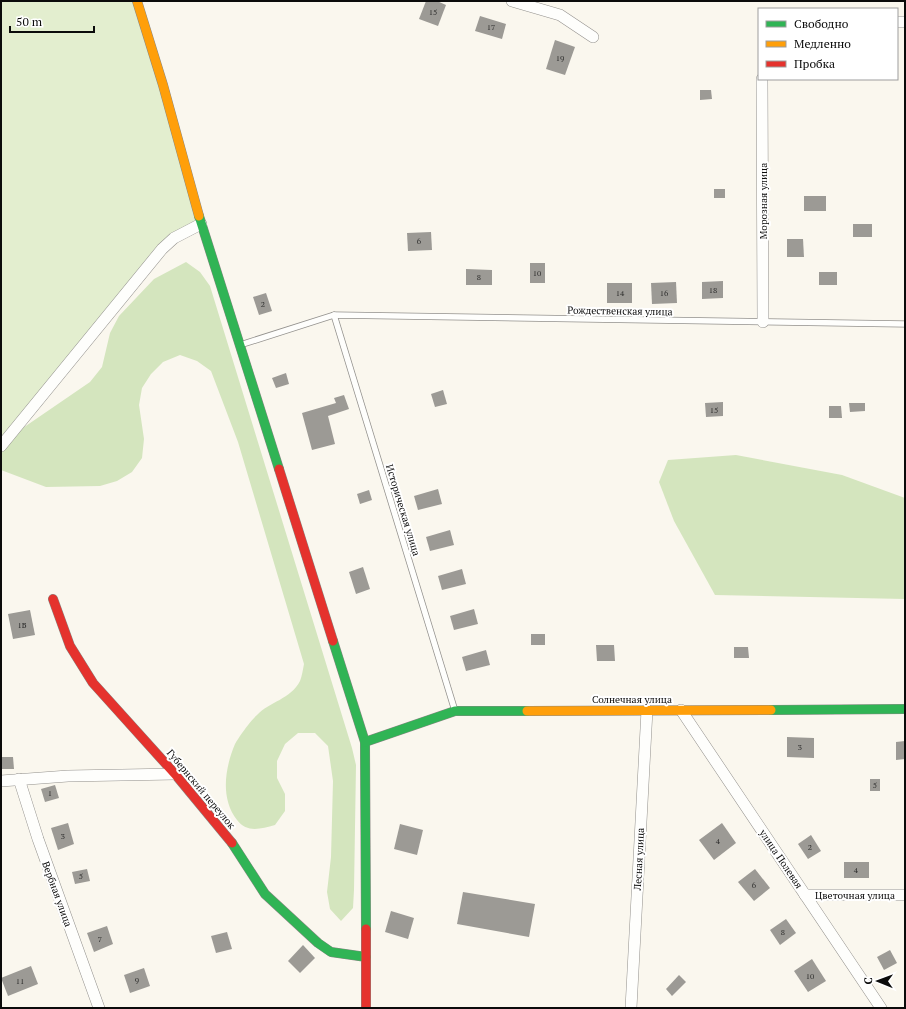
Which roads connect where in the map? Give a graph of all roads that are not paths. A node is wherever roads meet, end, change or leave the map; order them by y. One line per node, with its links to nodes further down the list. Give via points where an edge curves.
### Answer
1 (137, 1): 5 (street)
2 (512, 1): 3 (street, via 560,15)
3 (593, 38)
4 (762, 80): 7 (street, Морозная улица)
5 (201, 224): 9 (street); 10 (street, via 174,238 162,249)
6 (334, 315): 7 (lane, Рождественская улица); 9 (lane, Рождественская улица); 15 (lane, Историческая улица)
7 (763, 322): 8 (lane, Рождественская улица)
8 (905, 324)
9 (239, 345): 16 (street)
10 (1, 446)
11 (53, 599): 17 (street, Губернский переулок, via 70,646 93,683)
12 (905, 709): 14 (street, Солнечная улица)
13 (647, 710): 14 (street, Солнечная улица); 15 (street, Солнечная улица); 25 (street, Лесная улица)
14 (681, 710): 20 (street, улица Полевая)
15 (455, 711): 16 (street, Солнечная улица)
16 (365, 742): 22 (street)
17 (176, 774): 18 (street); 22 (street, Губернский переулок, via 230,840 266,894 331,952)
18 (19, 779): 19 (street); 23 (street, Вербная улица)
19 (1, 781)
20 (805, 895): 21 (street, Цветочная улица); 26 (street, улица Полевая)
21 (905, 895)
22 (366, 957): 24 (street)
23 (99, 1008)
24 (366, 1008)
25 (631, 1008)
26 (881, 1008)

